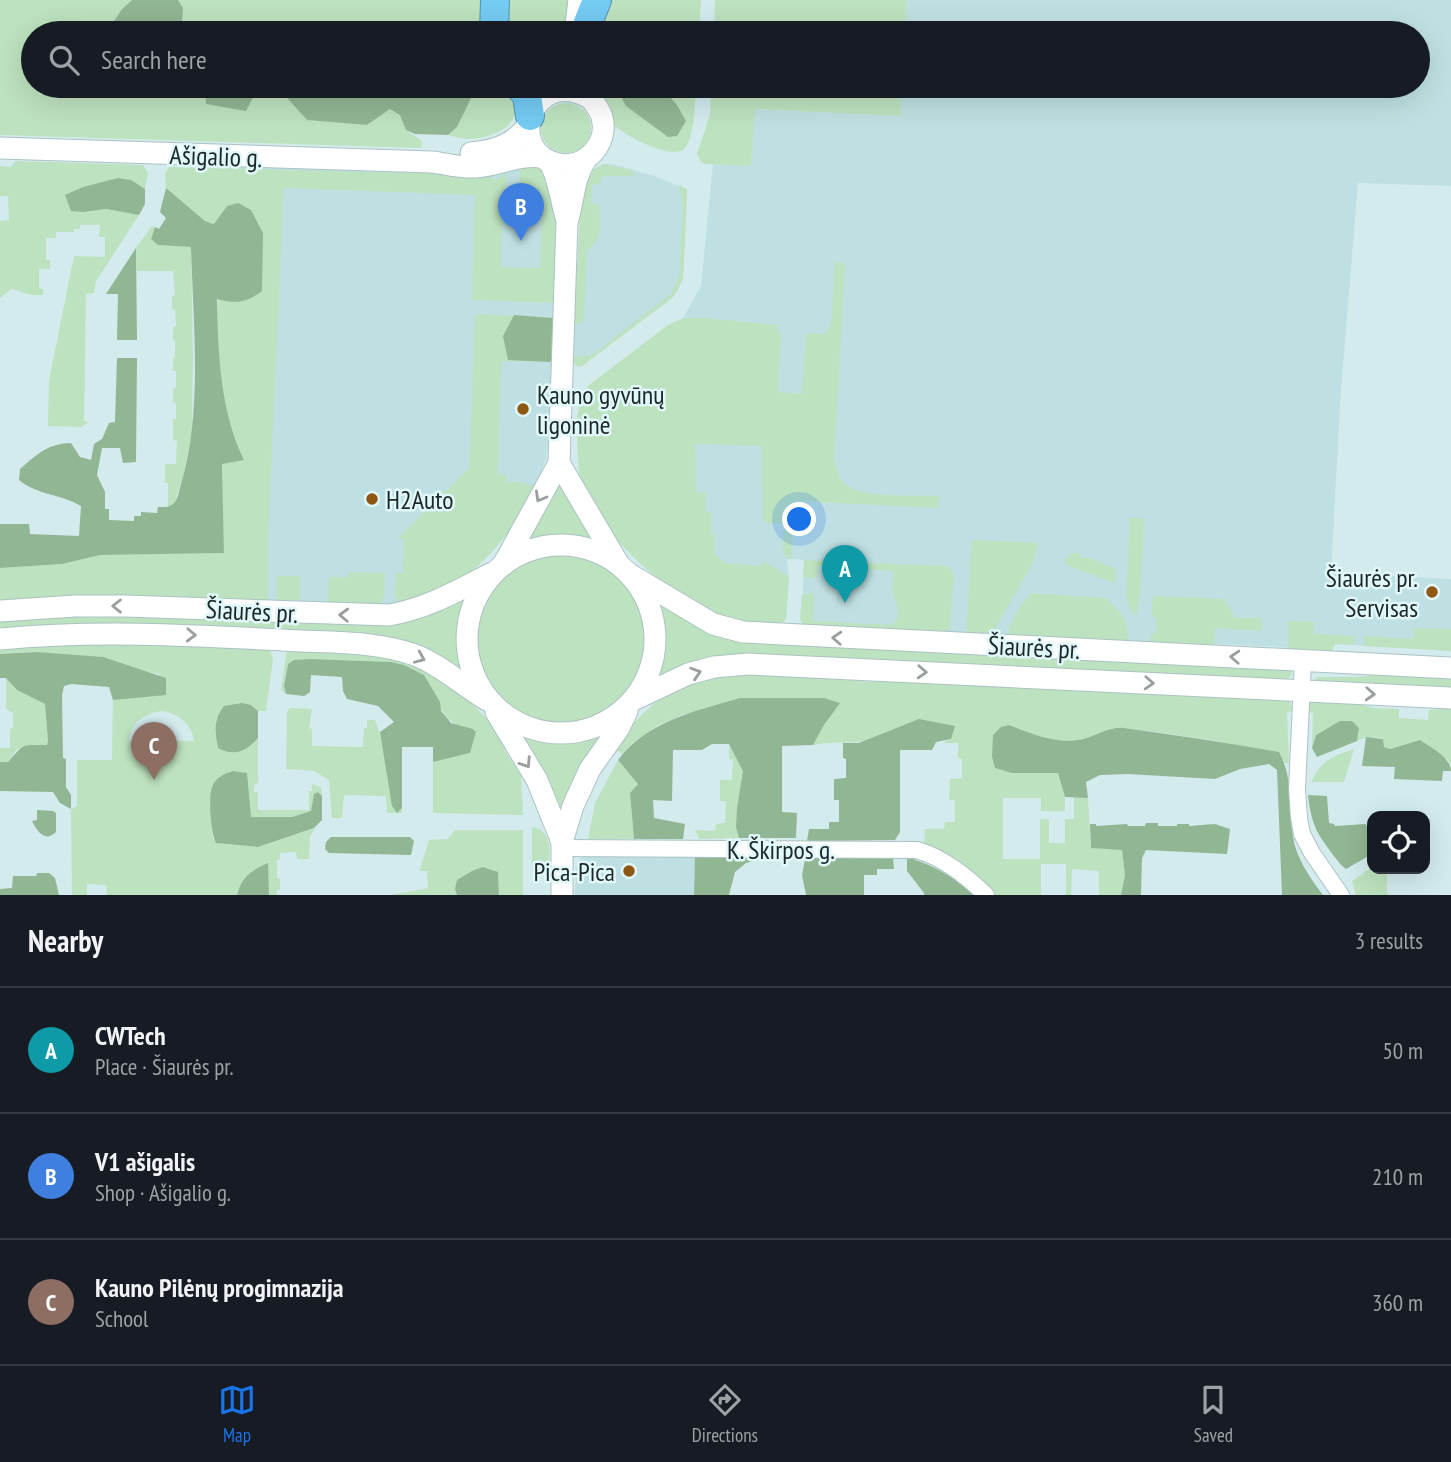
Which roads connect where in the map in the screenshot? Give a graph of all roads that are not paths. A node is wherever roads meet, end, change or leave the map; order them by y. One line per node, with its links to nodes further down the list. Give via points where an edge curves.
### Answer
1 (495, 0): 4 (highway)
2 (579, 0): 5 (main road)
3 (597, 0): 6 (highway)
4 (494, 21)
5 (579, 21)
6 (585, 21)
7 (527, 98): 10 (highway)
8 (542, 98): 10 (main road)
9 (589, 98): 13 (main road, via 602,116 603,132)
10 (529, 120): 12 (main road, via 532,142); 14 (main road, Ašigalio g., via 512,142)
11 (0, 148): 14 (main road, Ašigalio g.)
12 (546, 159): 13 (main road, via 567,165); 14 (main road, Ašigalio g., via 530,155 477,167); 15 (main road, via 559,180)
13 (586, 159): 15 (main road, via 579,169)
14 (432, 162)
15 (567, 222): 16 (main road)
16 (559, 463): 17 (main road, one-way to 17); 18 (main road)
17 (499, 568): 18 (main road, via 526,552 552,545 588,549); 19 (main road, Šiaurės pr., one-way to 19, via 429,605 389,615 125,606); 25 (main road, via 476,597 467,627 473,674)
18 (625, 570): 21 (main road, Šiaurės pr., one-way to 18, via 743,632 713,624); 26 (main road, via 648,602 655,636 650,670)
19 (0, 611)
20 (0, 639): 25 (main road, Šiaurės pr., one-way to 25, via 148,634 378,645 418,656)
21 (1303, 661): 22 (main road, Šiaurės pr.); 23 (street)
22 (1451, 668)
23 (1302, 690): 24 (main road, Šiaurės pr., one-way to 24); 26 (main road, Šiaurės pr., one-way to 23, via 688,674 748,664); 30 (street, via 1298,818 1312,853)
24 (1451, 698)
25 (490, 703): 26 (main road, via 510,719 552,733 595,727); 27 (main road, one-way to 27, via 537,780)
26 (631, 703): 27 (main road, via 580,786)
27 (562, 845): 28 (main road); 29 (street, K. Škirpos g., via 917,850 952,866)
28 (562, 895)
29 (986, 895)
30 (1341, 895)

